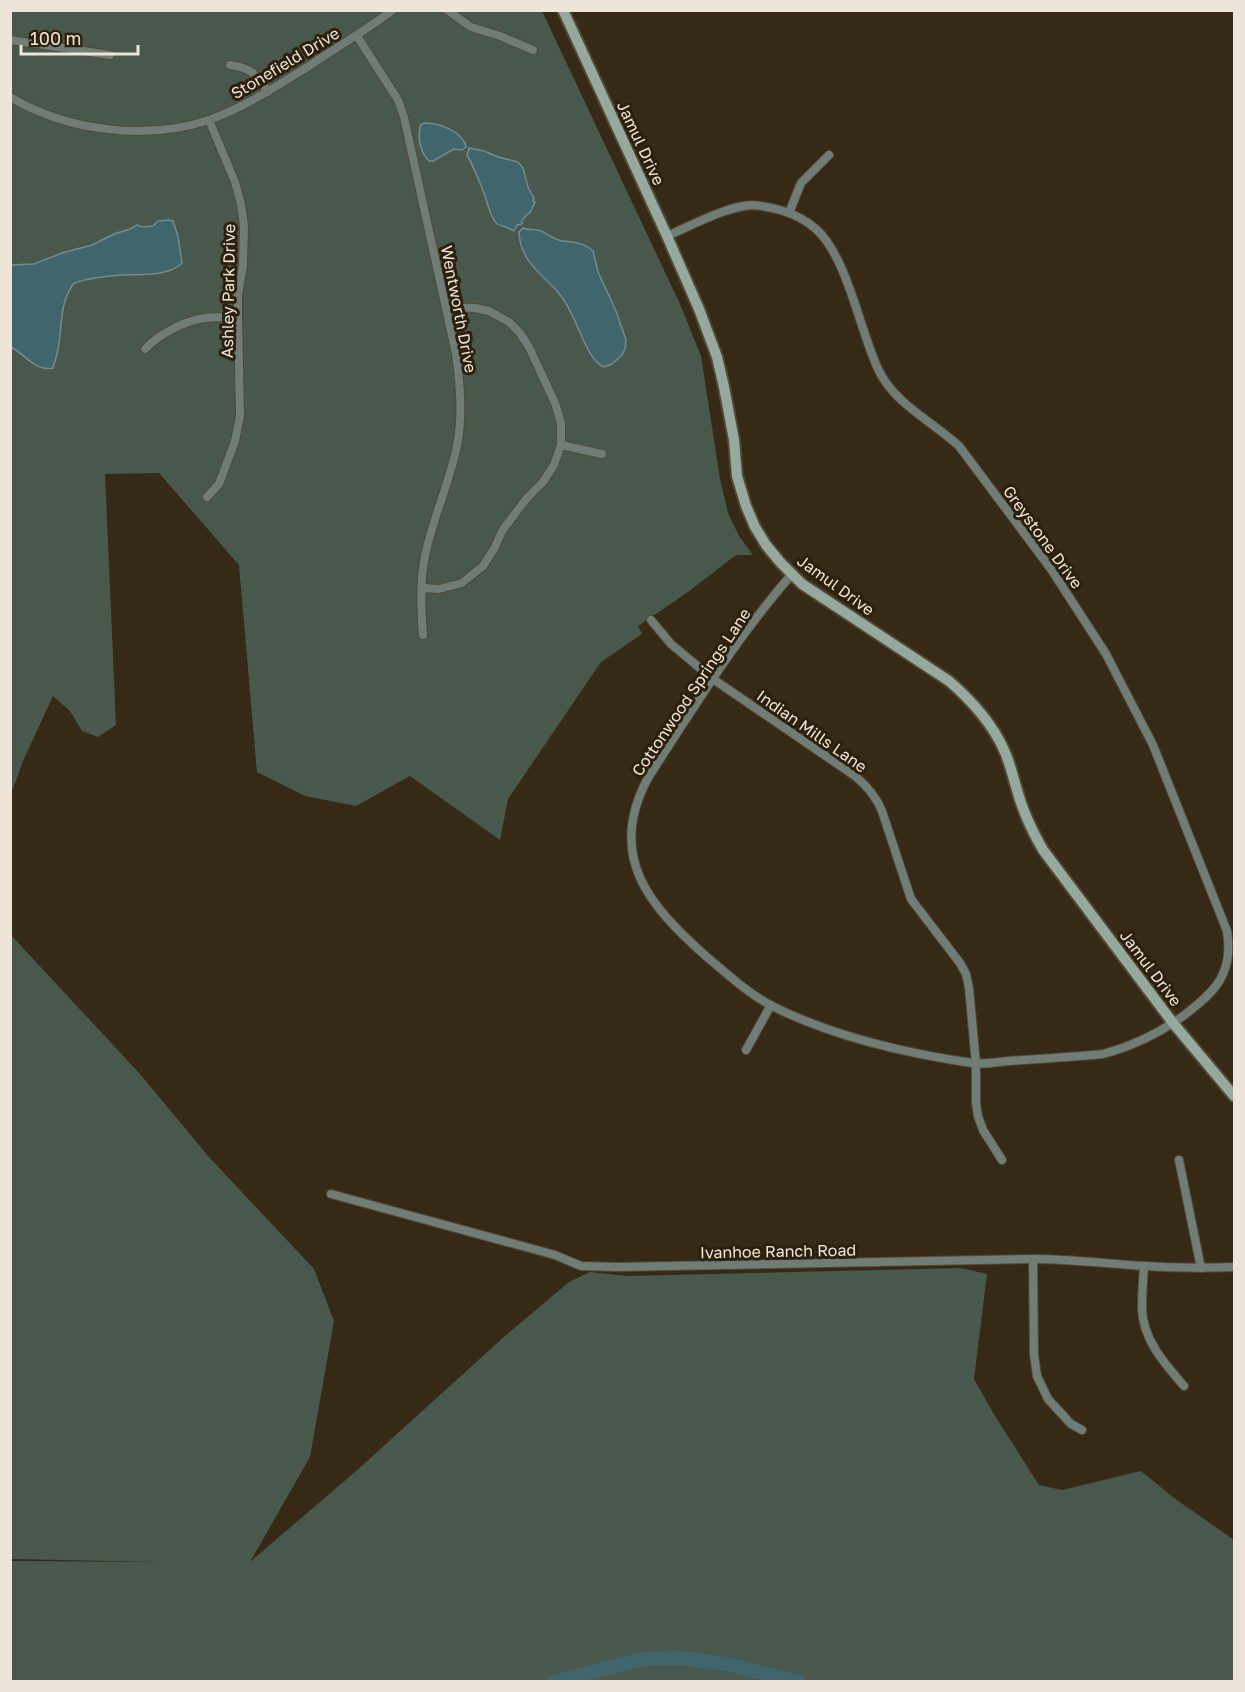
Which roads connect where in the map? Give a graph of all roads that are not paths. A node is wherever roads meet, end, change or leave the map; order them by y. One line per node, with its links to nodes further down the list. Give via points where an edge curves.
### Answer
1 (393, 10): 4 (street, Stonefield Drive)
2 (447, 10): 6 (street, via 471,27)
3 (563, 10): 14 (street, Jamul Drive)
4 (357, 36): 9 (street, Stonefield Drive); 15 (street, Wentworth Drive, via 401,108)
5 (10, 40): 7 (street)
6 (533, 50)
7 (110, 55)
8 (230, 65): 9 (street, via 251,70)
9 (268, 92): 11 (street, Stonefield Drive)
10 (10, 97): 11 (street, Stonefield Drive, via 86,126 145,131)
11 (209, 120): 16 (street, Ashley Park Drive, via 241,204 243,266)
12 (829, 155): 13 (street, via 801,183)
13 (789, 213): 14 (street, Greystone Drive, via 745,205); 27 (street, Greystone Drive, via 818,231 836,256 880,372 894,393 959,446 1052,569 1106,654 1153,745 1228,939 1227,962 1218,984)
14 (667, 236): 21 (street, Jamul Drive, via 717,357 734,440 737,476 746,506 766,545)
15 (446, 307): 18 (street, via 489,311 520,333 555,403 561,423); 22 (street, Wentworth Drive, via 460,381 460,411 457,445 424,562)
16 (237, 317): 17 (street, via 200,319 181,325); 20 (street, Ashley Park Drive, via 240,416 219,484)
17 (145, 349)
18 (561, 445): 19 (street); 22 (street, via 554,465 502,531 483,566 462,583 439,589)
19 (602, 454)
20 (207, 497)
21 (792, 574): 25 (street, Cottonwood Springs Lane); 27 (street, Jamul Drive, via 948,681 979,711 1003,748 1031,829 1043,850)
22 (422, 588): 24 (street, Wentworth Drive)
23 (651, 620): 25 (street, Indian Mills Lane, via 671,644)
24 (423, 635)
25 (713, 679): 26 (street, Cottonwood Springs Lane, via 637,801 632,823 633,856 643,885 658,908 731,978); 29 (street, Indian Mills Lane, via 855,776 872,792 911,898 966,974)
26 (771, 1005): 28 (street); 29 (street, Cottonwood Springs Lane, via 855,1038)
27 (1173, 1023): 29 (street, Cottonwood Springs Lane, via 1124,1049 1103,1054); 30 (street, Jamul Drive)
28 (746, 1050)
29 (976, 1064): 31 (street, Indian Mills Lane, via 978,1116)
30 (1234, 1096)
31 (1002, 1160)
32 (1179, 1160): 37 (street)
33 (331, 1194): 34 (street, Ivanhoe Ranch Road, via 555,1255 581,1266)
34 (1033, 1259): 35 (street, Ivanhoe Ranch Road); 39 (street, via 1037,1376 1048,1400)
35 (1144, 1266): 37 (street, Ivanhoe Ranch Road); 38 (street, via 1145,1326 1158,1356)
36 (1234, 1267): 37 (street, Ivanhoe Ranch Road)
37 (1201, 1268)
38 (1184, 1386)
39 (1082, 1430)

